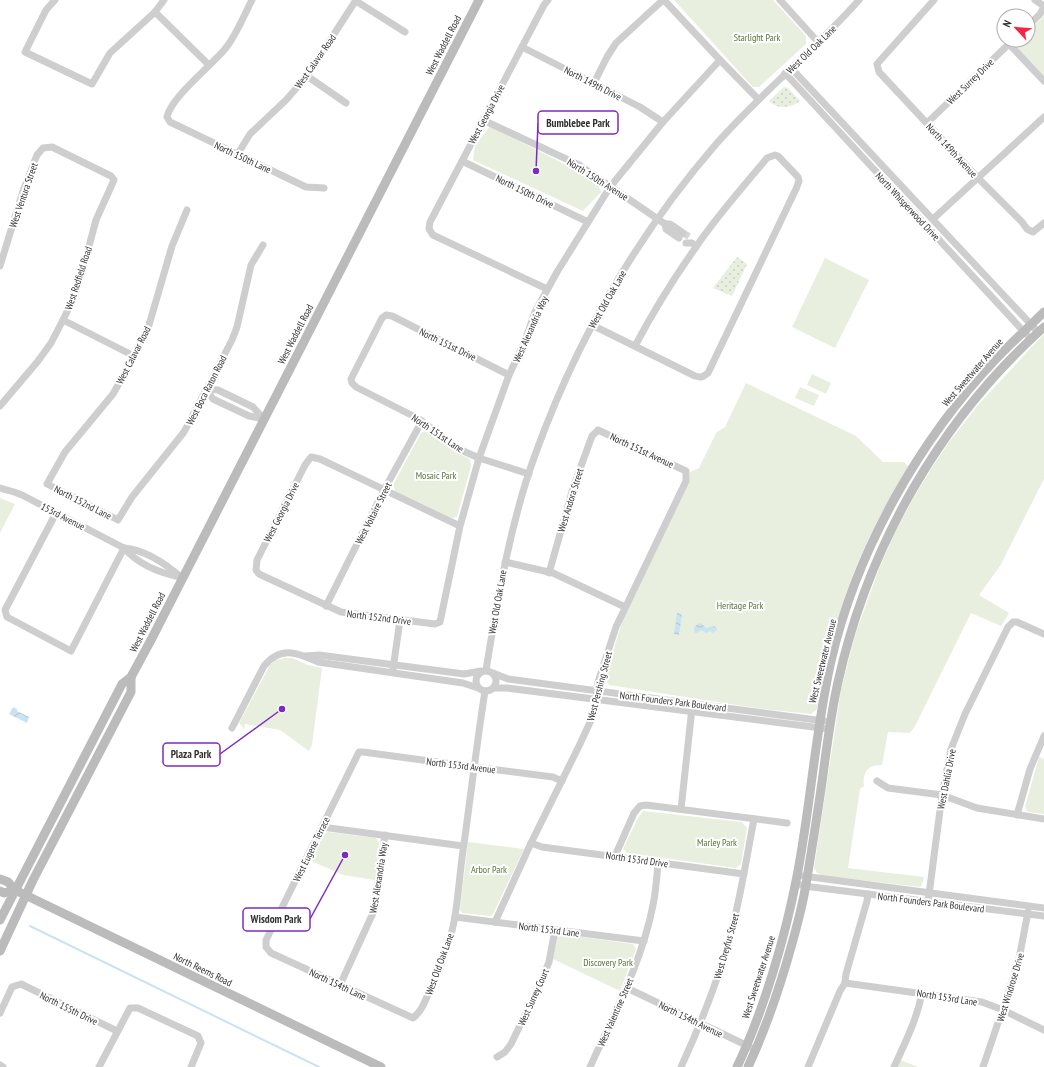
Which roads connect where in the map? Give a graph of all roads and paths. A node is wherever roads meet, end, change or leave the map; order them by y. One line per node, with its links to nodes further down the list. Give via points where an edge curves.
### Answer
1 (56, 0): 13 (street, via 46,10 25,52 92,84 110,53)
2 (164, 0): 13 (street)
3 (252, 0): 21 (street, via 226,49)
4 (356, 0): 15 (street); 24 (street, West Calavar Road)
5 (479, 0): 60 (main road, West Waddell Road)
6 (548, 0): 17 (street, West Georgia Drive)
7 (663, 0): 20 (street); 26 (street, via 616,43)
8 (859, 0): 16 (street, West Old Oak Lane)
9 (934, 0): 32 (street, North 149th Avenue, via 877,64 879,72)
10 (1035, 0): 12 (street)
11 (781, 1): 16 (street)
12 (1044, 7): 14 (street)
13 (155, 12): 21 (street)
14 (1036, 18)
15 (405, 32)
16 (818, 42): 22 (street, West Old Oak Lane)
17 (522, 47): 26 (street, North 149th Drive); 30 (street, West Georgia Drive)
18 (1005, 48): 32 (street, West Surrey Drive)
19 (1016, 48): 25 (street)
20 (720, 60): 27 (street); 31 (street, West Alexandria Way)
21 (209, 65): 33 (street, North 150th Lane, via 180,95 167,117 170,122)
22 (791, 68): 23 (street, West Old Oak Lane); 41 (street, North Whisperwood Drive)
23 (785, 74): 27 (street, West Old Oak Lane); 51 (street, North Whisperwood Drive)
24 (307, 76): 28 (street); 33 (street, West Calavar Road, via 250,134)
25 (1044, 81)
26 (594, 83): 31 (street, North 149th Drive)
27 (758, 99): 40 (street, West Old Oak Lane, via 706,156)
28 (346, 103)
29 (1044, 117): 35 (street)
30 (483, 120): 34 (street, West Georgia Drive); 37 (street, North 150th Avenue, via 579,165)
31 (663, 122): 37 (street, West Alexandria Way)
32 (927, 123): 35 (street, North 149th Avenue)
33 (237, 155): 38 (street, North 150th Lane, via 306,187)
34 (462, 161): 42 (street, North 150th Drive); 47 (street, West Georgia Drive, via 430,222 429,230 433,235)
35 (978, 178): 41 (street); 43 (street, North 149th Avenue, via 1026,229 1033,232)
36 (114, 180): 46 (street, West Ventura Street, via 111,176 52,147 43,148 37,155 23,191); 49 (street, West Redfield Road, via 96,220 81,276)
37 (611, 186): 40 (street, North 150th Avenue); 42 (street, West Alexandria Way)
38 (324, 188)
39 (187, 210): 55 (street, West Calavar Road, via 172,246 149,325)
40 (658, 219): 44 (street, North 150th Avenue, via 665,224 666,229); 50 (street, West Old Oak Lane)
41 (933, 219): 51 (street, North Whisperwood Drive)
42 (588, 222): 47 (street, West Alexandria Way)
43 (1044, 223)
44 (679, 234)
45 (263, 245): 58 (street, West Boca Raton Road, via 251,265 232,340)
46 (0, 266)
47 (547, 289): 56 (street, West Alexandria Way)
48 (1044, 312): 51 (main road, West Sweetwater Avenue)
49 (63, 320): 55 (street); 59 (street, West Redfield Road, via 38,361)
50 (592, 325): 54 (street); 65 (street, West Old Oak Lane, via 567,376)
51 (1027, 328): 52 (street, North Whisperwood Drive); 53 (street, North Whisperwood Drive); 95 (main road, West Sweetwater Avenue, via 960,400 920,455 895,498 870,549 849,602 832,658)
52 (1041, 329): 53 (main road, West Sweetwater Avenue)
53 (1031, 339): 96 (main road, West Sweetwater Avenue, via 961,418 935,453 904,503 880,552 859,607 842,665)
54 (635, 346): 54 (street, via 691,242 727,206 767,158 778,156 799,181 708,373 700,378)
55 (134, 356): 66 (street, West Calavar Road, via 113,394 65,452)
56 (509, 375): 57 (street, North 151st Drive, via 386,315 382,318 351,379); 63 (street, West Alexandria Way)
57 (352, 383): 61 (street, North 151st Lane)
58 (206, 389): 60 (street, via 218,390 253,408); 70 (street, West Boca Raton Road, via 184,432 132,496)
59 (0, 406)
60 (264, 419): 76 (main road, West Waddell Road)
61 (422, 421): 63 (street, North 151st Lane, via 461,450); 68 (street, West Voltaire Street)
62 (598, 430): 64 (street, North 151st Avenue); 75 (street, West Andora Street, via 592,436 573,488)
63 (479, 458): 65 (street, North 151st Lane); 71 (street, West Alexandria Way)
64 (686, 471): 78 (street, West Pershing Street, via 686,481)
65 (529, 474): 73 (street, West Old Oak Lane)
66 (47, 484): 70 (street, North 152nd Lane)
67 (0, 488): 69 (street, 153rd Avenue)
68 (384, 490): 71 (street); 74 (street, West Georgia Drive, via 311,457 257,560); 77 (street, West Voltaire Street)
69 (56, 512): 72 (street, 153rd Avenue); 72 (street, via 5,610 7,617 71,651)
70 (118, 520)
71 (460, 526): 80 (street, West Alexandria Way)
72 (124, 548): 76 (street, 153rd Avenue, via 132,557 164,574)
73 (505, 562): 75 (street); 84 (street, West Old Oak Lane)
74 (256, 570): 77 (street, North 152nd Drive, via 259,574)
75 (549, 572): 78 (street)
76 (182, 578): 87 (main road, West Waddell Road)
77 (326, 606): 79 (street, North 152nd Drive, via 341,612)
78 (625, 607): 90 (street, West Pershing Street, via 610,644)
79 (400, 620): 80 (street, North 152nd Drive, via 435,624); 83 (street)
80 (440, 622)
81 (1044, 634): 104 (street, West Dahlia Drive, via 1017,622 1008,627 962,721 951,749)
82 (304, 656): 83 (street, via 319,655); 85 (street, via 318,662); 97 (street, via 284,652 269,660)
83 (394, 665): 84 (street, via 464,674); 85 (street)
84 (484, 671): 86 (street); 89 (street, via 475,678)
85 (392, 673): 89 (street, via 463,683)
86 (493, 673): 88 (street, via 496,682); 90 (street, North Founders Park Boulevard, via 504,678)
87 (131, 677): 94 (main road, West Waddell Road, via 122,684); 103 (main road, West Waddell Road, via 131,692)
88 (493, 688): 89 (street); 91 (street, North Founders Park Boulevard)
89 (481, 689): 100 (street, West Old Oak Lane)
90 (597, 691): 91 (street, West Pershing Street); 92 (street, North Founders Park Boulevard)
91 (596, 700): 93 (street, North Founders Park Boulevard); 101 (street, West Pershing Street, via 592,718)
92 (693, 703): 93 (street); 95 (street, North Founders Park Boulevard)
93 (692, 712): 95 (street, North Founders Park Boulevard); 105 (street)
94 (106, 714): 103 (main road, via 106,726 86,763); 120 (main road, West Waddell Road)
95 (819, 724): 96 (street, North Founders Park Boulevard); 118 (main road, West Sweetwater Avenue)
96 (830, 726): 119 (main road, West Sweetwater Avenue)
97 (232, 728)
98 (1044, 736): 106 (street, via 1030,769)
99 (359, 752): 100 (street, North 153rd Avenue); 110 (street, West Eugene Terrace)
100 (474, 767): 101 (street, North 153rd Avenue, via 553,777); 113 (street, West Old Oak Lane)
101 (562, 781): 112 (street, West Pershing Street)
102 (878, 781): 104 (street, via 888,788)
103 (80, 790): 124 (main road, West Waddell Road)
104 (942, 795): 106 (street, via 977,808); 122 (street, West Dahlia Drive)
105 (681, 809): 107 (street); 114 (street, via 640,806 634,813)
106 (1018, 815): 108 (street)
107 (754, 819): 109 (street); 116 (street, West Dreyfus Street)
108 (1044, 819)
109 (787, 823)
110 (322, 827): 111 (street); 135 (street, West Eugene Terrace, via 266,940)
111 (384, 836): 113 (street); 138 (street, West Alexandria Way, via 373,913)
112 (531, 843): 114 (street, North 153rd Drive, via 542,847); 132 (street, West Pershing Street)
113 (463, 846): 130 (street, West Old Oak Lane)
114 (615, 856): 115 (street, North 153rd Drive)
115 (658, 862): 116 (street, North 153rd Drive); 134 (street, West Valentine Street, via 653,904)
116 (744, 874): 144 (street, West Dreyfus Street, via 724,956)
117 (0, 879): 120 (main road, North Reems Road, via 8,882)
118 (796, 879): 119 (street, North Founders Park Boulevard); 147 (main road, West Sweetwater Avenue, via 777,956)
119 (807, 882): 122 (street, North Founders Park Boulevard); 123 (street, North Founders Park Boulevard); 148 (main road, West Sweetwater Avenue, via 786,966)
120 (15, 890): 121 (main road, via 4,893); 124 (main road, North Reems Road); 131 (main road, West Waddell Road)
121 (0, 891)
122 (929, 893): 125 (street, West Dahlia Drive); 126 (street, North Founders Park Boulevard)
123 (868, 894): 125 (street, North Founders Park Boulevard); 137 (street)
124 (26, 896): 136 (main road, West Waddell Road); 154 (main road, North Reems Road)
125 (928, 902): 128 (street, North Founders Park Boulevard)
126 (1029, 906): 127 (street, North Founders Park Boulevard); 128 (street, West Windrose Drive)
127 (1044, 908)
128 (1028, 915): 129 (street, North Founders Park Boulevard); 141 (street, West Windrose Drive, via 1018,964)
129 (1044, 916)
130 (455, 917): 132 (street, North 153rd Lane); 143 (street, West Old Oak Lane, via 449,945 437,976 419,1013)
131 (0, 920)
132 (495, 922): 133 (street, North 153rd Lane)
133 (555, 930): 134 (street, North 153rd Lane); 149 (street, West Surrey Court, via 549,962 539,986 512,1044)
134 (644, 942): 139 (street, West Valentine Street)
135 (266, 947): 138 (street, North 154th Lane, via 271,953)
136 (0, 951)
137 (845, 983): 140 (street, North 153rd Lane); 159 (street)
138 (340, 985): 143 (street, North 154th Lane)
139 (627, 988): 144 (street, North 154th Avenue); 155 (street, West Valentine Street)
140 (922, 993): 141 (street, North 153rd Lane, via 973,1000); 160 (street, via 912,1026)
141 (1003, 1010): 145 (street, North 153rd Lane); 161 (street, West Windrose Drive)
142 (0, 1013): 146 (street, North 155th Drive, via 12,987 21,984)
143 (413, 1018)
144 (701, 1023): 147 (street, North 154th Avenue); 156 (street, West Dreyfus Street)
145 (1044, 1030)
146 (117, 1031): 152 (street); 153 (street, via 130,1008 138,1008 198,1036 202,1043)
147 (746, 1045): 148 (street, North 154th Avenue); 157 (main road, West Sweetwater Avenue)
148 (756, 1050): 158 (main road, West Sweetwater Avenue)
149 (497, 1057)
150 (0, 1066): 151 (street)
151 (3, 1067)
152 (99, 1067)
153 (190, 1067)
154 (381, 1067)
155 (590, 1067)
156 (681, 1067)
157 (737, 1067)
158 (748, 1067)
159 (808, 1067)
160 (894, 1067)
161 (983, 1067)

